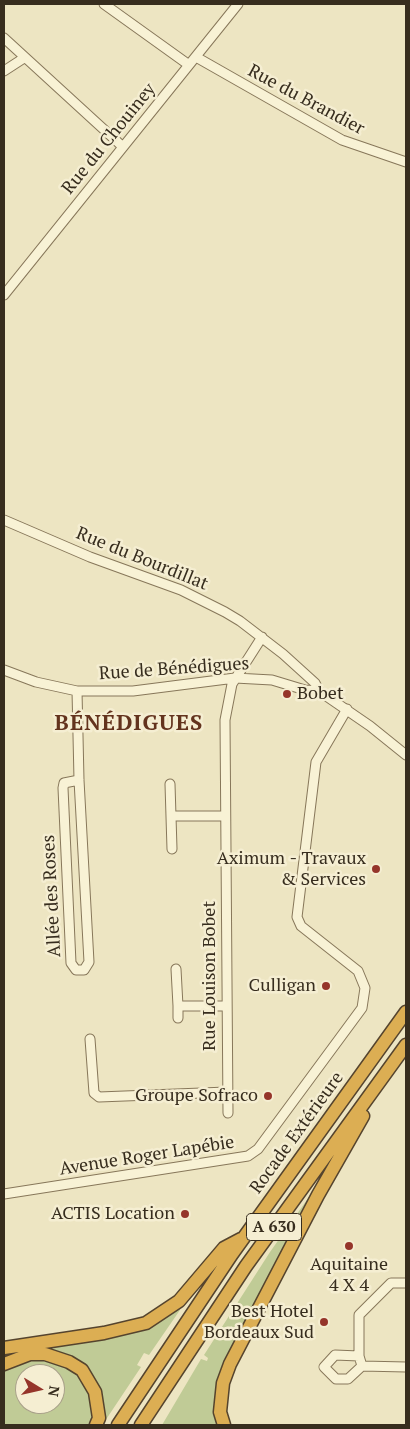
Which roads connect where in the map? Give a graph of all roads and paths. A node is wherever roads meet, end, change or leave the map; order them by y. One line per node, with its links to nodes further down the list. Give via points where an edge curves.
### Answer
1 (104, 4): 6 (street)
2 (238, 4): 4 (street, Rue du Chouiney)
3 (4, 38): 5 (street)
4 (196, 57): 6 (street, Rue du Chouiney); 9 (street, Rue du Brandier, via 342,140)
5 (24, 58): 7 (street); 8 (street)
6 (189, 65): 8 (street, Rue du Chouiney)
7 (4, 71)
8 (123, 147): 10 (street, Rue du Chouiney)
9 (406, 162)
10 (4, 295)
11 (4, 520): 12 (street, Rue du Bourdillat, via 204,601 240,621)
12 (262, 638): 14 (street, Rue Louison Bobet); 16 (street, Rue du Bourdillat, via 315,683)
13 (4, 670): 15 (street, Rue de Bénédigues, via 36,682)
14 (235, 678): 15 (street, Rue de Bénédigues, via 133,691); 16 (street, Rue de Bénédigues, via 272,680); 22 (street, Rue Louison Bobet, via 225,720)
15 (77, 691): 19 (street, Allée des Roses)
16 (319, 691): 17 (street)
17 (347, 709): 18 (street); 33 (street, Avenue Roger Lapébie, via 316,762 297,918 301,926 358,971 365,988 362,1008 258,1149 248,1156)
18 (406, 755)
19 (79, 780): 19 (street, Allée des Roses, via 89,962 84,970 76,970 71,963 62,788 64,783)
20 (170, 784): 21 (street)
21 (171, 816): 22 (street); 23 (street)
22 (225, 816): 26 (street, Rue Louison Bobet)
23 (172, 849)
24 (176, 969): 25 (street)
25 (178, 1006): 26 (street); 28 (street)
26 (226, 1006): 31 (street, Rue Louison Bobet)
27 (406, 1012): 34 (highway, Rocade Extérieure / A 630)
28 (178, 1018)
29 (90, 1039): 31 (street, via 94,1092 99,1097)
30 (406, 1046): 41 (highway, A 630, via 246,1266); 44 (highway, via 345,1145 230,1364 223,1383 220,1412)
31 (227, 1092): 32 (street, Rue Louison Bobet)
32 (228, 1114)
33 (4, 1194)
34 (243, 1238): 36 (highway, via 224,1248 179,1301 146,1323 104,1333); 43 (highway, Rocade Extérieure / A 630)
35 (406, 1283): 37 (street, via 391,1283 359,1315)
36 (4, 1348)
37 (359, 1356): 39 (street); 39 (street, via 335,1355 324,1367 336,1379 348,1379)
38 (4, 1364): 42 (highway, via 30,1354 45,1354 82,1370 95,1392)
39 (362, 1366): 40 (street)
40 (406, 1367)
41 (144, 1422)
42 (96, 1425)
43 (118, 1425)
44 (224, 1425)

